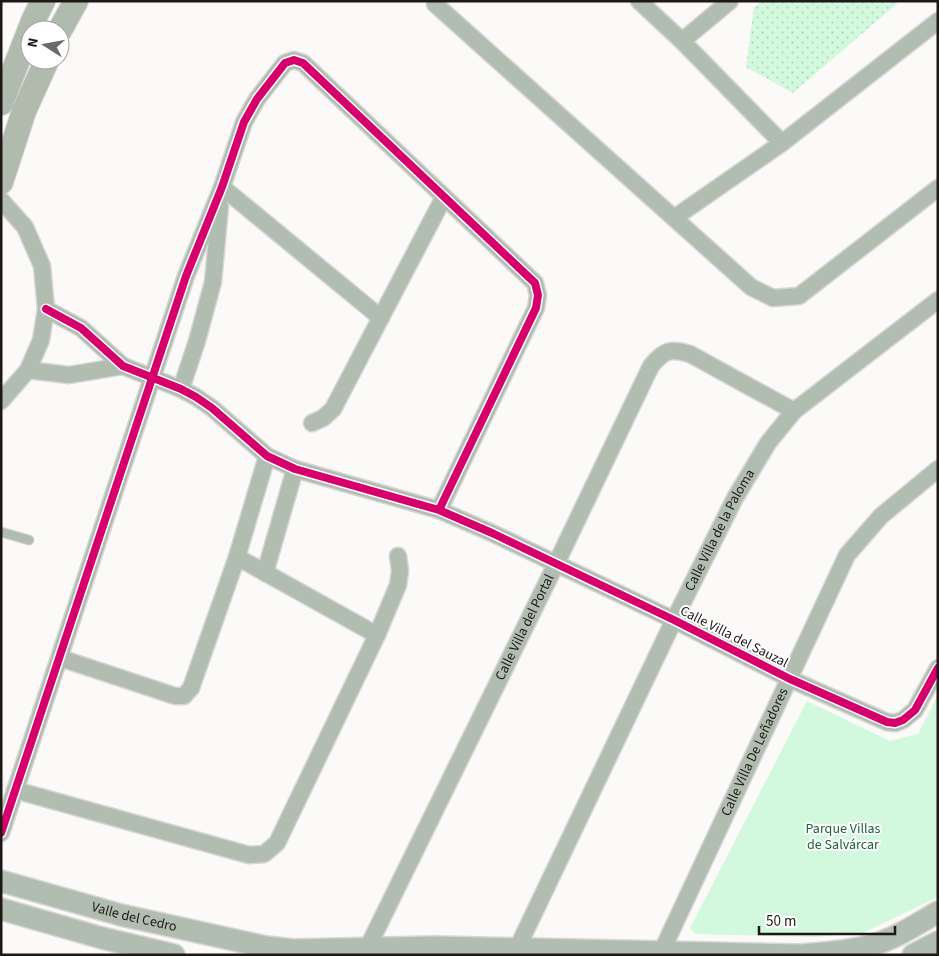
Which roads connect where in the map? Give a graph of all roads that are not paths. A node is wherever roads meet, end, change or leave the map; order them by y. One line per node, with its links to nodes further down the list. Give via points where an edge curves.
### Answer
1 (43, 1): 10 (main road)
2 (76, 1): 6 (main road)
3 (639, 1): 8 (street)
4 (730, 1): 8 (street)
5 (435, 4): 17 (street)
6 (66, 20)
7 (938, 21): 11 (street)
8 (682, 41): 11 (street)
9 (42, 70): 12 (main road, via 24,111)
10 (1, 103)
11 (782, 142): 17 (street)
12 (1, 182)
13 (222, 187): 15 (street, via 244,122 257,99 285,63 294,60 303,63); 20 (street); 23 (street, via 186,276); 24 (street, via 213,282)
14 (938, 188): 17 (street, via 799,296 773,298 751,288)
15 (444, 197): 20 (street); 31 (street, via 535,283 538,295 536,308)
16 (1, 200): 19 (street, via 25,227 42,266)
17 (674, 218)
18 (938, 300): 26 (street, Calle Villa de la Paloma)
19 (46, 309): 21 (street, via 81,328); 22 (street, via 40,340)
20 (381, 318): 27 (street, via 333,409)
21 (123, 366): 22 (street, via 69,375); 23 (street, Calle Villa del Sauzal)
22 (28, 370): 25 (street)
23 (154, 378): 24 (street, Calle Villa del Sauzal); 40 (street)
24 (181, 389): 28 (street, Calle Villa del Sauzal, via 212,408)
25 (1, 402)
26 (794, 411): 36 (street, Calle Villa del Portal, via 690,354 669,350 658,357); 38 (street, Calle Villa de la Paloma, via 768,443 735,498)
27 (312, 423)
28 (267, 456): 30 (street, Calle Villa del Sauzal); 35 (street)
29 (938, 469): 42 (street, Calle Villa De Leñadores, via 881,516 847,556)
30 (295, 470): 31 (street, Calle Villa del Sauzal); 37 (street)
31 (439, 510): 36 (street, Calle Villa del Sauzal)
32 (1, 532): 33 (lane)
33 (29, 540)
34 (398, 556): 39 (street, via 398,585)
35 (237, 557): 37 (street); 40 (street, via 191,688 184,696 175,696)
36 (556, 564): 38 (street, Calle Villa del Sauzal); 49 (street, Calle Villa del Portal)
37 (265, 573): 39 (street)
38 (674, 620): 42 (street, Calle Villa del Sauzal); 50 (street, Calle Villa de la Paloma)
39 (377, 634): 43 (street, via 277,844 264,854 249,856)
40 (60, 658): 43 (street)
41 (938, 668): 42 (street, Calle Villa del Sauzal, via 914,710 895,723)
42 (790, 679): 51 (street, Calle Villa De Leñadores)
43 (15, 790): 44 (street)
44 (1, 833)
45 (1, 881): 49 (street, Valle del Cedro, via 121,915 266,948)
46 (1, 909): 52 (street, Valle del Cedro)
47 (938, 912): 51 (street, Valle del Cedro, via 904,932 845,952 799,955)
48 (938, 942): 53 (street)
49 (365, 951): 50 (street, Valle del Cedro, via 436,947)
50 (515, 952): 51 (street, Valle del Cedro)
51 (660, 954)
52 (174, 955)
53 (913, 955)

